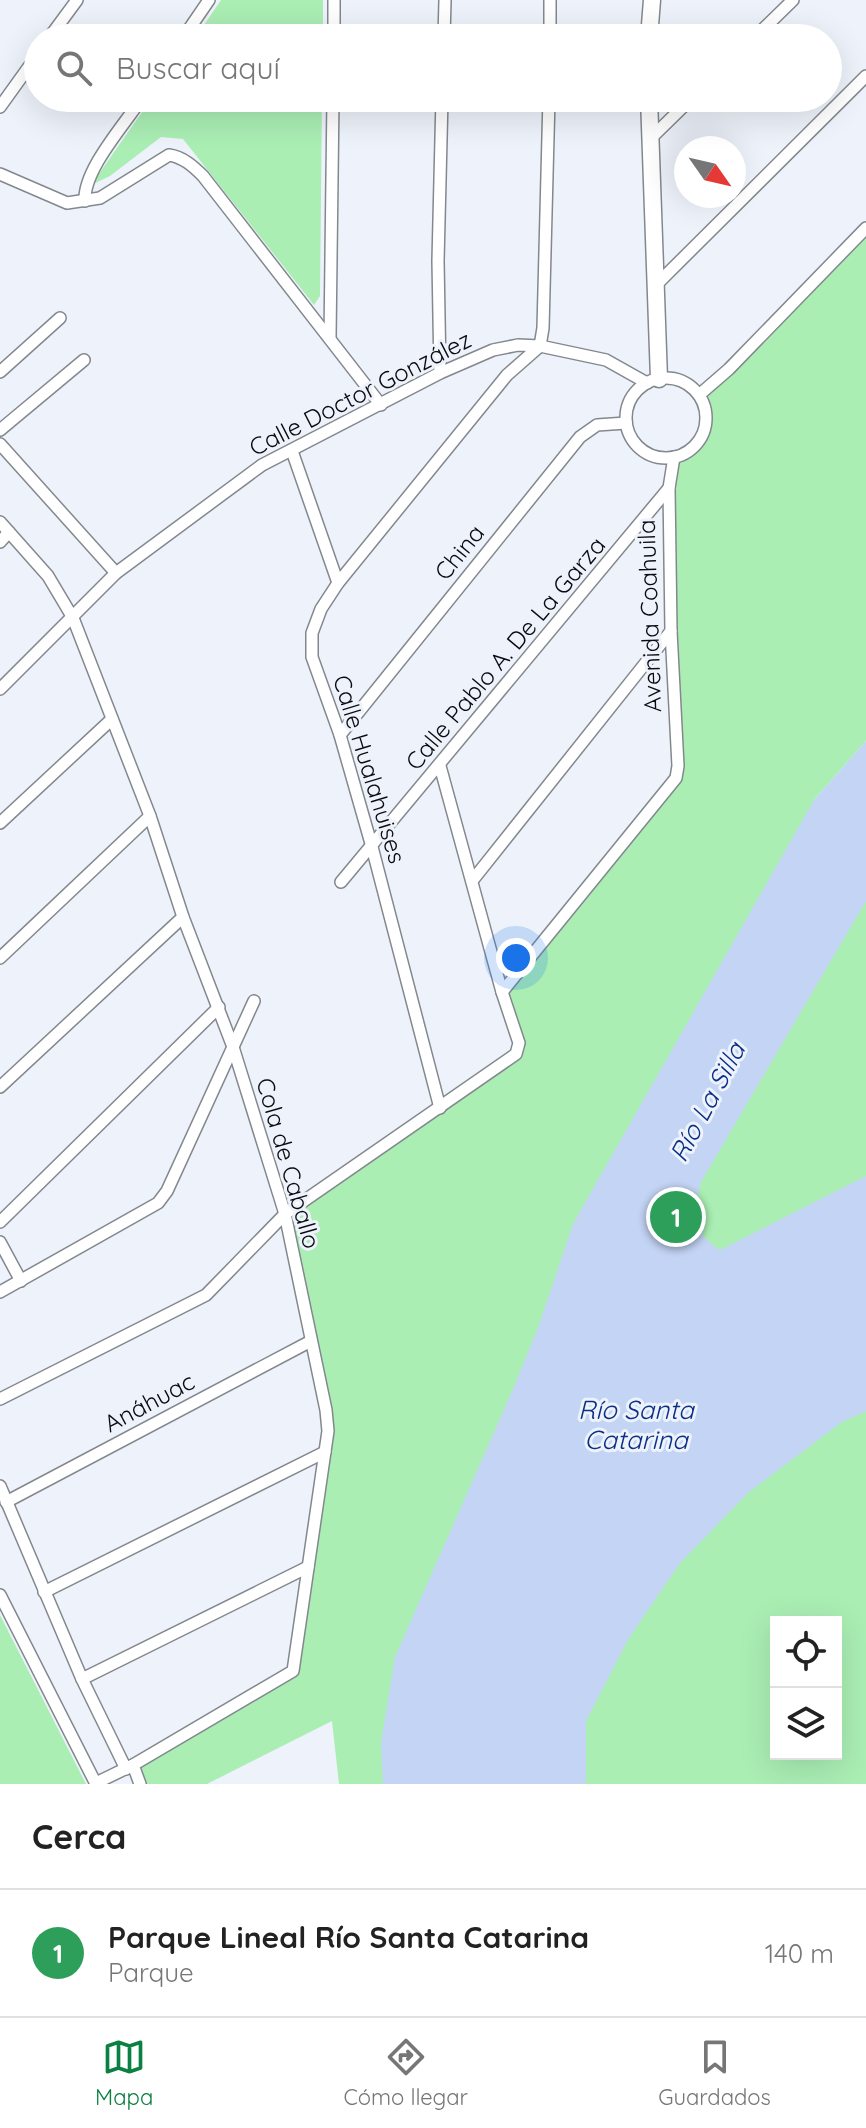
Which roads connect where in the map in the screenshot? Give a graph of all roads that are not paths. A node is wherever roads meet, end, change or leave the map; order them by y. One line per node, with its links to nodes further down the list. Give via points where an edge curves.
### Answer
1 (77, 0): 8 (street)
2 (209, 0): 9 (street)
3 (334, 0): 10 (street)
4 (445, 0): 11 (street)
5 (550, 0): 12 (street)
6 (652, 0): 13 (street)
7 (793, 0): 14 (street)
8 (59, 24)
9 (193, 24)
10 (334, 24)
11 (444, 24)
12 (550, 24)
13 (650, 24)
14 (768, 24)
15 (24, 74): 18 (street)
16 (866, 76): 17 (street)
17 (842, 100)
18 (0, 107)
19 (133, 112): 28 (street, via 90,175)
20 (333, 112): 32 (street)
21 (442, 112): 36 (street)
22 (549, 112): 33 (street)
23 (649, 112): 26 (street)
24 (677, 112): 26 (street)
25 (830, 112): 30 (street)
26 (649, 139): 30 (street)
27 (0, 174): 28 (street, via 61,202)
28 (85, 201): 32 (street, via 100,198 162,157 177,156 203,176)
29 (866, 228): 38 (street)
30 (655, 286): 37 (street)
31 (60, 318): 35 (street)
32 (330, 339): 39 (street)
33 (540, 346): 36 (street, Calle Doctor González, via 493,350); 37 (street, Calle Doctor González, via 606,360); 49 (street, Calle Hualahuises, via 507,375)
34 (84, 360): 41 (street)
35 (0, 372)
36 (440, 373): 39 (street, Calle Doctor González)
37 (653, 381): 38 (street, via 678,380); 40 (street, via 636,391)
38 (699, 395): 44 (street, via 706,415 701,436 687,452)
39 (381, 405): 43 (street, Calle Doctor González)
40 (626, 423): 44 (street, via 639,448); 54 (street, China, via 597,425 580,437)
41 (0, 430)
42 (0, 444): 48 (street)
43 (292, 451): 48 (street, Calle Doctor González, via 262,465); 49 (street)
44 (674, 457): 45 (street, Avenida Coahuila)
45 (669, 488): 51 (street, Avenida Coahuila); 55 (street, Calle Pablo A. De La Garza)
46 (0, 522): 47 (street, Cola de Caballo)
47 (4, 537): 50 (street, Cola de Caballo, via 48,576)
48 (116, 573): 50 (street, Calle Doctor González)
49 (338, 583): 54 (street, Calle Hualahuises, via 321,609 310,643)
50 (73, 618): 52 (street, Calle Doctor González); 53 (street, Cola de Caballo)
51 (671, 631): 59 (street); 63 (street, Avenida Coahuila, via 674,782)
52 (0, 689)
53 (112, 719): 56 (street, Cola de Caballo); 57 (street)
54 (340, 735): 58 (street, Calle Hualahuises)
55 (440, 766): 58 (street, Calle Pablo A. De La Garza); 59 (street)
56 (150, 816): 61 (street, Cola de Caballo); 62 (street)
57 (0, 823)
58 (372, 847): 60 (street, Calle Pablo A. De La Garza); 68 (street, Calle Hualahuises)
59 (472, 881): 63 (street)
60 (341, 882)
61 (183, 917): 65 (street, Cola de Caballo); 67 (street)
62 (0, 958)
63 (502, 992): 68 (street, via 518,1051)
64 (254, 1001): 66 (street)
65 (219, 1007): 66 (street, Cola de Caballo); 70 (street)
66 (233, 1047): 69 (street, Cola de Caballo); 72 (street, via 158,1203)
67 (0, 1087)
68 (440, 1108): 69 (street)
69 (285, 1214): 74 (street, Cola de Caballo); 75 (street, via 206,1295)
70 (0, 1222)
71 (0, 1242): 72 (street)
72 (21, 1281): 73 (street)
73 (0, 1292)
74 (311, 1341): 76 (street, Cola de Caballo, via 326,1410); 78 (street, Anáhuac)
75 (0, 1399)
76 (325, 1452): 79 (street, Cola de Caballo); 80 (street)
77 (0, 1486): 78 (street)
78 (6, 1502): 80 (street)
79 (308, 1567): 82 (street); 83 (street, Cola de Caballo, via 291,1673)
80 (44, 1592): 82 (street)
81 (0, 1595): 84 (street)
82 (82, 1679): 83 (street)
83 (130, 1767): 84 (street); 85 (street)
84 (96, 1784)
85 (140, 1784)

